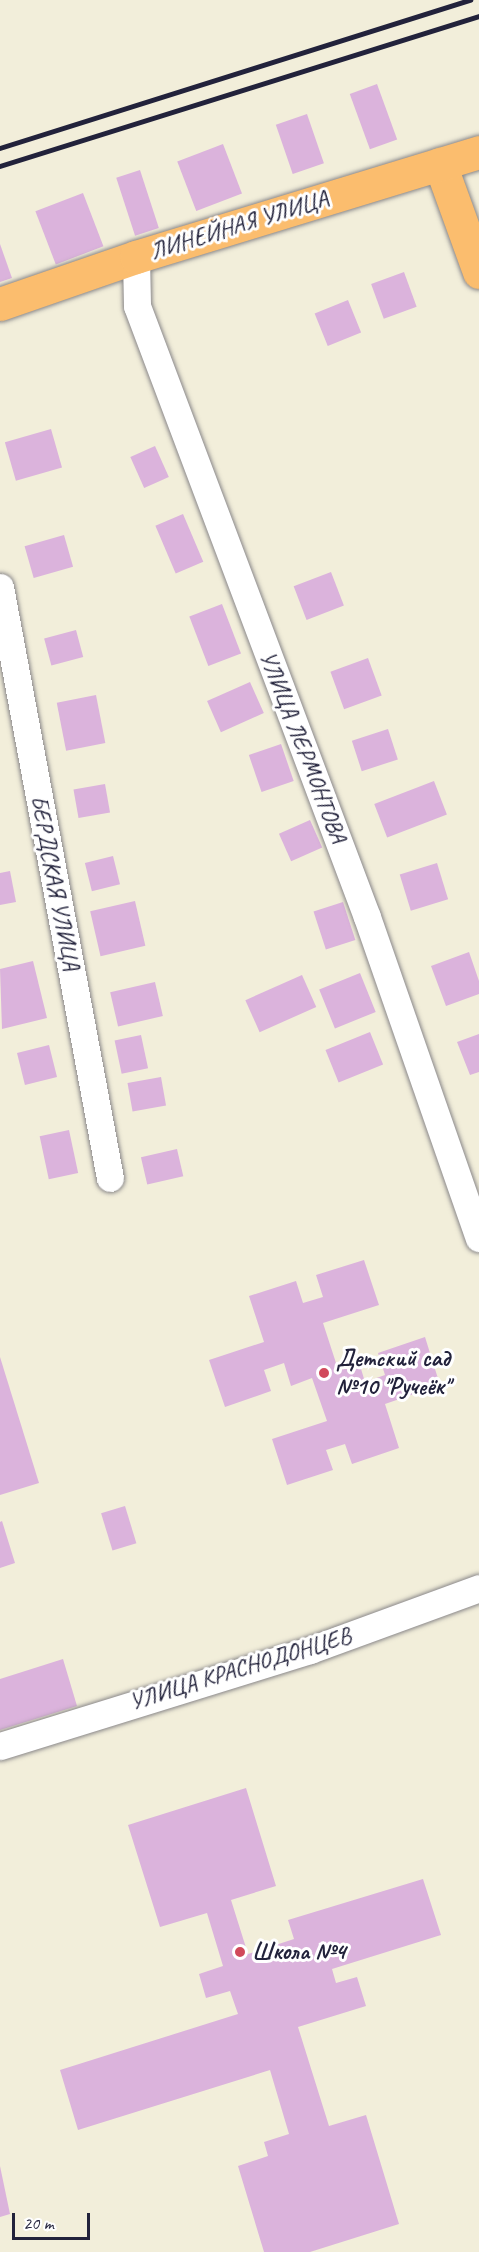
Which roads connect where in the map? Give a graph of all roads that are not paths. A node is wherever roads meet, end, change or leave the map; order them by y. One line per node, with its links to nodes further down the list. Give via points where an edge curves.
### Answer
1 (479, 152): 2 (main road, ЛИНЕЙНАЯ УЛИЦА)
2 (440, 164): 3 (main road, ЛИНЕЙНАЯ УЛИЦА); 4 (main road)
3 (136, 256): 5 (main road, ЛИНЕЙНАЯ УЛИЦА); 8 (street, УЛИЦА ЛЕРМОНТОВА, via 136,306 367,917)
4 (479, 272)
5 (0, 304)
6 (0, 587): 7 (street, БЕРДСКАЯ УЛИЦА)
7 (110, 1178)
8 (479, 1238)
9 (479, 1588): 10 (street, УЛИЦА КРАСНОДОНЦЕВ, via 309,1650)
10 (0, 1746)

